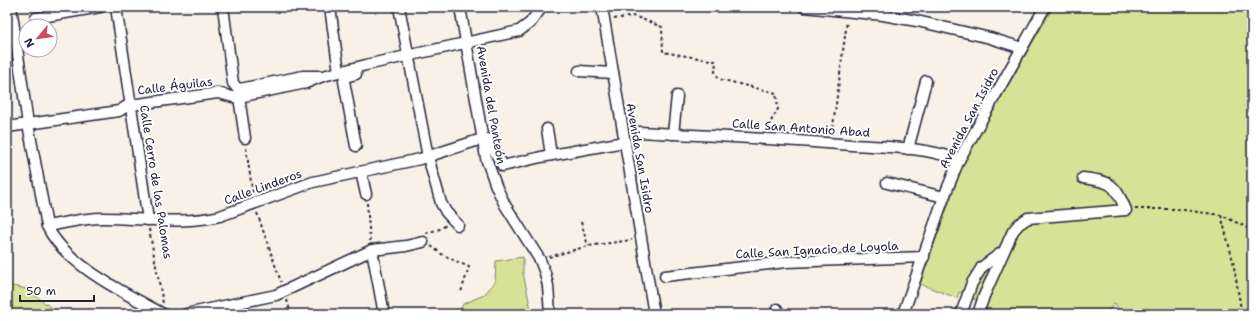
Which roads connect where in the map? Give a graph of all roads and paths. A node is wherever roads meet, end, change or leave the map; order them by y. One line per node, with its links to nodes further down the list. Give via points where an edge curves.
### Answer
1 (11, 7): 26 (street)
2 (100, 7): 13 (street)
3 (116, 7): 25 (street, Calle Cerro de las Palomas)
4 (223, 7): 23 (street, via 233,83)
5 (330, 7): 20 (street)
6 (399, 7): 17 (street)
7 (460, 7): 15 (street, Avenida del Panteón)
8 (542, 7): 15 (street, Calle Águilas, via 530,23 519,31)
9 (602, 7): 14 (street, Avenida San Isidro)
10 (804, 7): 12 (street)
11 (1045, 7): 16 (street, Avenida San Isidro)
12 (848, 12): 16 (street, via 917,21); 35 (path)
13 (36, 18)
14 (603, 21): 21 (street, Avenida San Isidro); 32 (path, via 634,16 662,27 663,52 716,60 715,72 719,79 776,93 778,110)
15 (467, 43): 17 (street, Calle Águilas); 33 (street, Avenida del Panteón)
16 (1022, 48): 40 (street, Avenida San Isidro)
17 (408, 56): 18 (street, Calle Águilas); 39 (street)
18 (381, 62): 20 (street, Calle Águilas); 36 (street, via 344,80)
19 (578, 71): 21 (street)
20 (339, 72): 23 (street, Calle Águilas, via 306,83)
21 (612, 73): 34 (street, Avenida San Isidro)
22 (926, 81): 37 (street)
23 (237, 92): 25 (street, Calle Águilas); 31 (street)
24 (677, 96): 30 (street)
25 (131, 105): 26 (street, Calle Águilas, via 119,111); 49 (street, Calle Cerro de las Palomas)
26 (28, 124): 27 (street, Calle Águilas); 52 (street)
27 (7, 127)
28 (547, 129): 38 (street)
29 (639, 132): 30 (street, Calle San Antonio Abad)
30 (673, 134): 32 (street, Calle San Antonio Abad)
31 (244, 138): 46 (path)
32 (762, 138): 35 (street, Calle San Antonio Abad)
33 (482, 139): 38 (street, via 488,139 503,166); 39 (street, Calle Linderos); 60 (street, Avenida del Panteón, via 486,158 505,205)
34 (624, 142): 38 (street); 54 (street, Avenida San Isidro)
35 (831, 143): 37 (street, Calle San Antonio Abad)
36 (356, 146)
37 (908, 149): 40 (street, Calle San Antonio Abad, via 946,155)
38 (551, 155)
39 (428, 157): 41 (street, Calle Linderos); 51 (street, via 442,203 446,212)
40 (959, 160): 45 (street, Avenida San Isidro)
41 (361, 172): 44 (street); 46 (street, Calle Linderos, via 313,182)
42 (1083, 178): 47 (street, via 1101,180 1114,187)
43 (887, 183): 45 (street)
44 (366, 194): 57 (path)
45 (944, 197): 59 (street, Avenida San Isidro)
46 (254, 204): 49 (street, Calle Linderos, via 209,219); 62 (path)
47 (1126, 210): 48 (path, via 1176,209); 58 (street, via 1028,218 1013,231)
48 (1221, 215): 53 (path); 74 (path)
49 (148, 220): 52 (street, Calle Linderos, via 93,218); 65 (path, Calle Cerro de las Palomas)
50 (581, 222): 56 (path)
51 (458, 225)
52 (47, 226): 65 (street, via 52,237 64,251 106,282)
53 (1252, 230)
54 (641, 238): 56 (path); 71 (street, Avenida San Isidro)
55 (423, 242): 57 (street); 63 (path, via 469,267)
56 (588, 246): 60 (path)
57 (372, 250): 62 (street); 69 (street)
58 (1002, 252): 64 (street, via 982,267 972,283); 66 (street)
59 (924, 257): 61 (street, Calle San Ignacio de Loyola, via 786,262); 72 (street, Avenida San Isidro)
60 (540, 260): 70 (street, Avenida del Panteón, via 548,286)
61 (665, 276)
62 (284, 292): 67 (street, via 263,299); 68 (path)
63 (461, 292)
64 (965, 304): 66 (street); 73 (street)
65 (163, 310)
66 (979, 311)
67 (186, 314)
68 (291, 314)
69 (384, 314)
70 (550, 314)
71 (654, 314)
72 (903, 314)
73 (961, 314)
74 (1243, 314)

